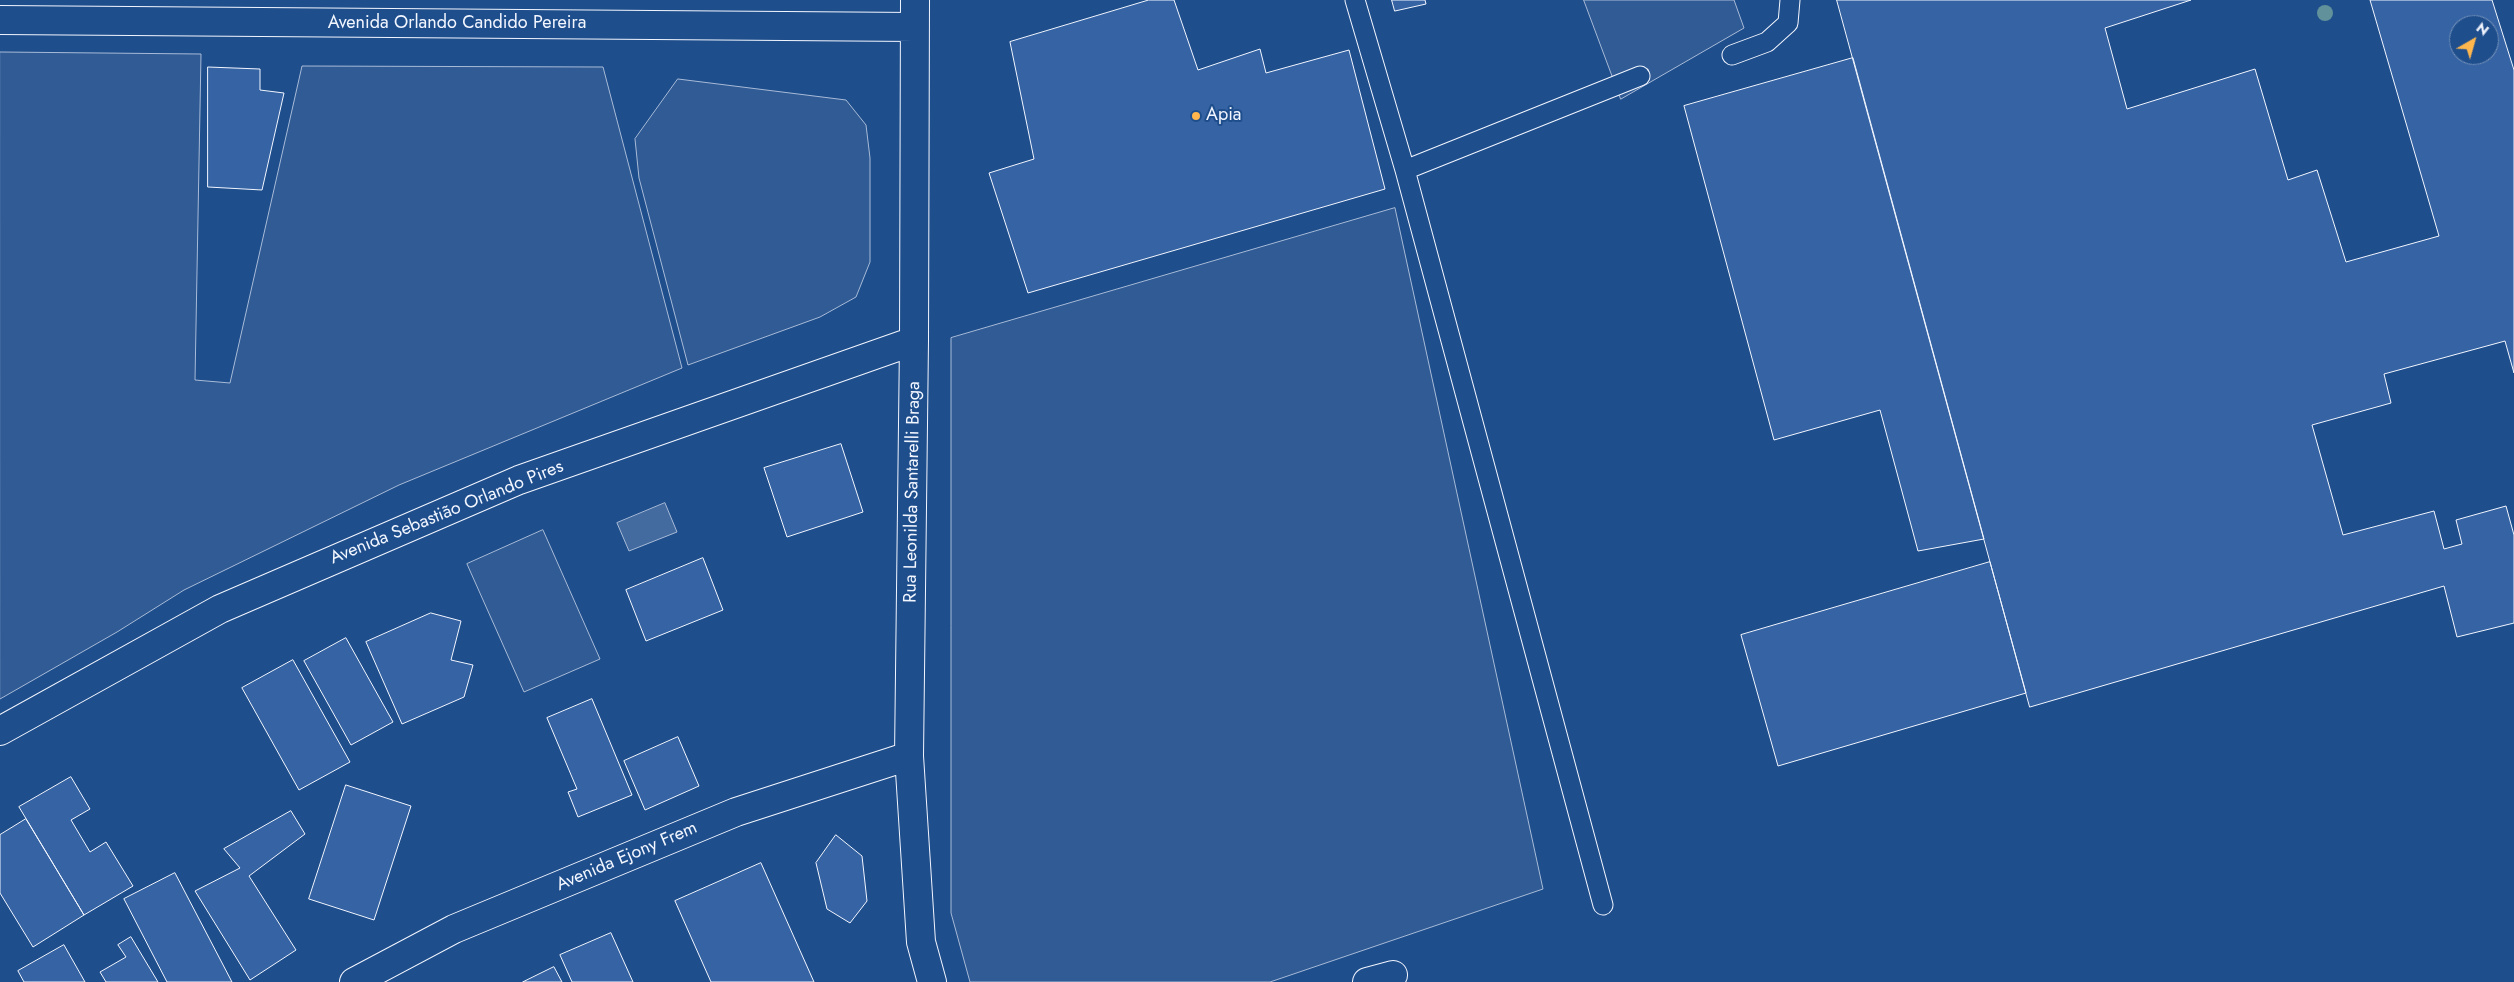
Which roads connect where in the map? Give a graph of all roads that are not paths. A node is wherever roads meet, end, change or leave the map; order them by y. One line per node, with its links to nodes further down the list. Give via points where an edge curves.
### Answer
1 (915, 0): 5 (street, Rua Leonilda Santarelli Braga)
2 (1355, 0): 8 (lane)
3 (1790, 0): 6 (lane, via 1788,23 1767,42)
4 (0, 20): 5 (street, Avenida Orlando Candido Pereira)
5 (915, 27): 9 (street, Rua Leonilda Santarelli Braga)
6 (1732, 54)
7 (1640, 76): 8 (lane)
8 (1405, 170): 12 (lane)
9 (914, 341): 10 (street, Avenida Sebastião Orlando Pires, via 510,484 220,609); 11 (street, Rua Leonilda Santarelli Braga)
10 (0, 732)
11 (909, 756): 14 (street, Avenida Ejony Frem, via 736,812 454,928); 15 (street, Rua Leonilda Santarelli Braga, via 921,942)
12 (1603, 905)
13 (1393, 975): 16 (street)
14 (354, 982)
15 (932, 982)
16 (1367, 982)

